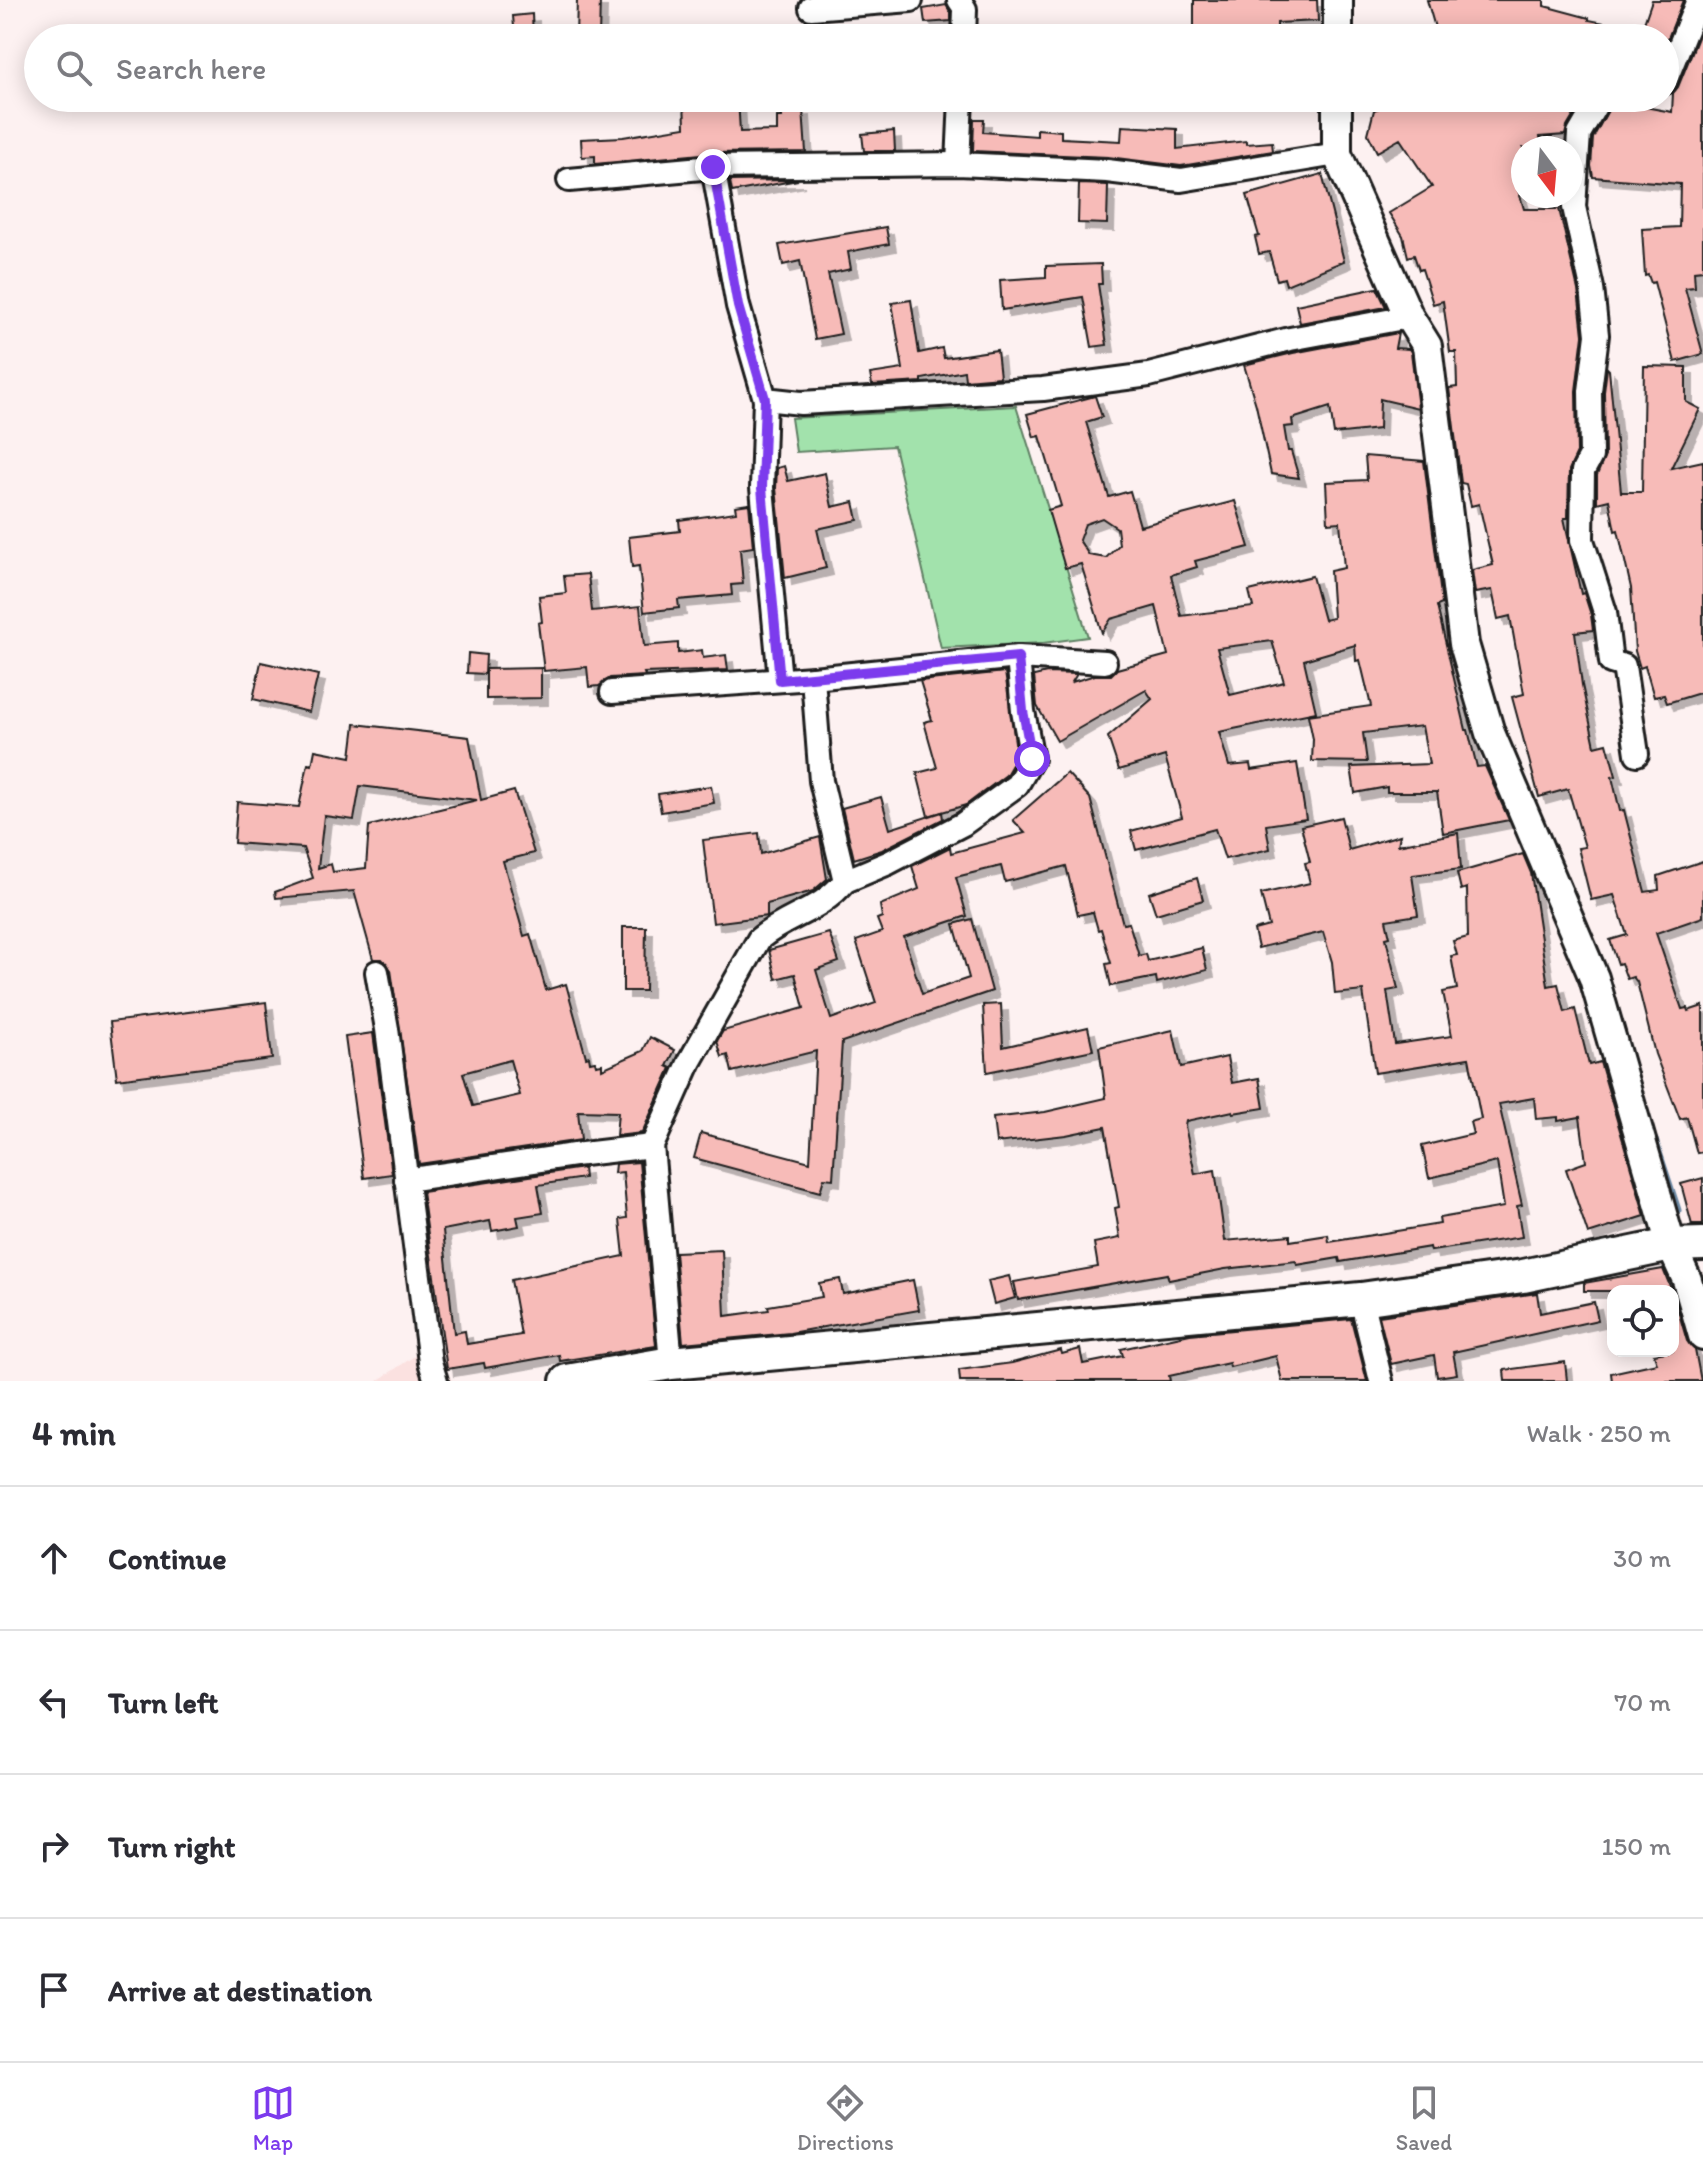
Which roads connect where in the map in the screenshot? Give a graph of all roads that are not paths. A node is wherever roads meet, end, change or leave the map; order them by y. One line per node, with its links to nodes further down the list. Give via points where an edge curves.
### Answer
1 (911, 0): 5 (street)
2 (959, 0): 6 (street)
3 (1338, 0): 7 (street)
4 (1698, 0): 8 (street)
5 (811, 8)
6 (964, 24)
7 (1338, 24)
8 (1679, 47)
9 (960, 112): 13 (street)
10 (1337, 112): 12 (street)
11 (1592, 112): 23 (street, via 1579,134 1574,207 1597,335 1590,391 1591,456 1583,471 1582,540 1605,612 1611,662 1624,666)
12 (1337, 154): 13 (street, via 1181,180); 16 (street)
13 (958, 164): 14 (street)
14 (713, 167): 15 (street); 17 (street, via 738,306)
15 (569, 180)
16 (1409, 317): 17 (street, via 1290,339 1149,375 1043,389 801,403); 29 (street, via 1427,346 1464,644 1490,733 1594,978)
17 (765, 399): 21 (street, via 762,488)
18 (1018, 657): 19 (street); 20 (street); 24 (street, via 1032,759 1017,785 963,824)
19 (1105, 662)
20 (813, 678): 21 (street); 24 (street, via 821,781)
21 (780, 680): 22 (street)
22 (612, 692)
23 (1637, 754)
24 (845, 881): 26 (street, via 831,899 759,939 690,1061)
25 (377, 972): 27 (street)
26 (652, 1146): 27 (street); 32 (street)
27 (406, 1180): 33 (street)
28 (1703, 1244): 29 (main road)
29 (1671, 1245): 30 (main road, via 1523,1276); 31 (street)
30 (1361, 1299): 32 (main road); 35 (street)
31 (1703, 1336)
32 (671, 1363): 34 (main road)
33 (436, 1381)
34 (567, 1381)
35 (1381, 1381)

